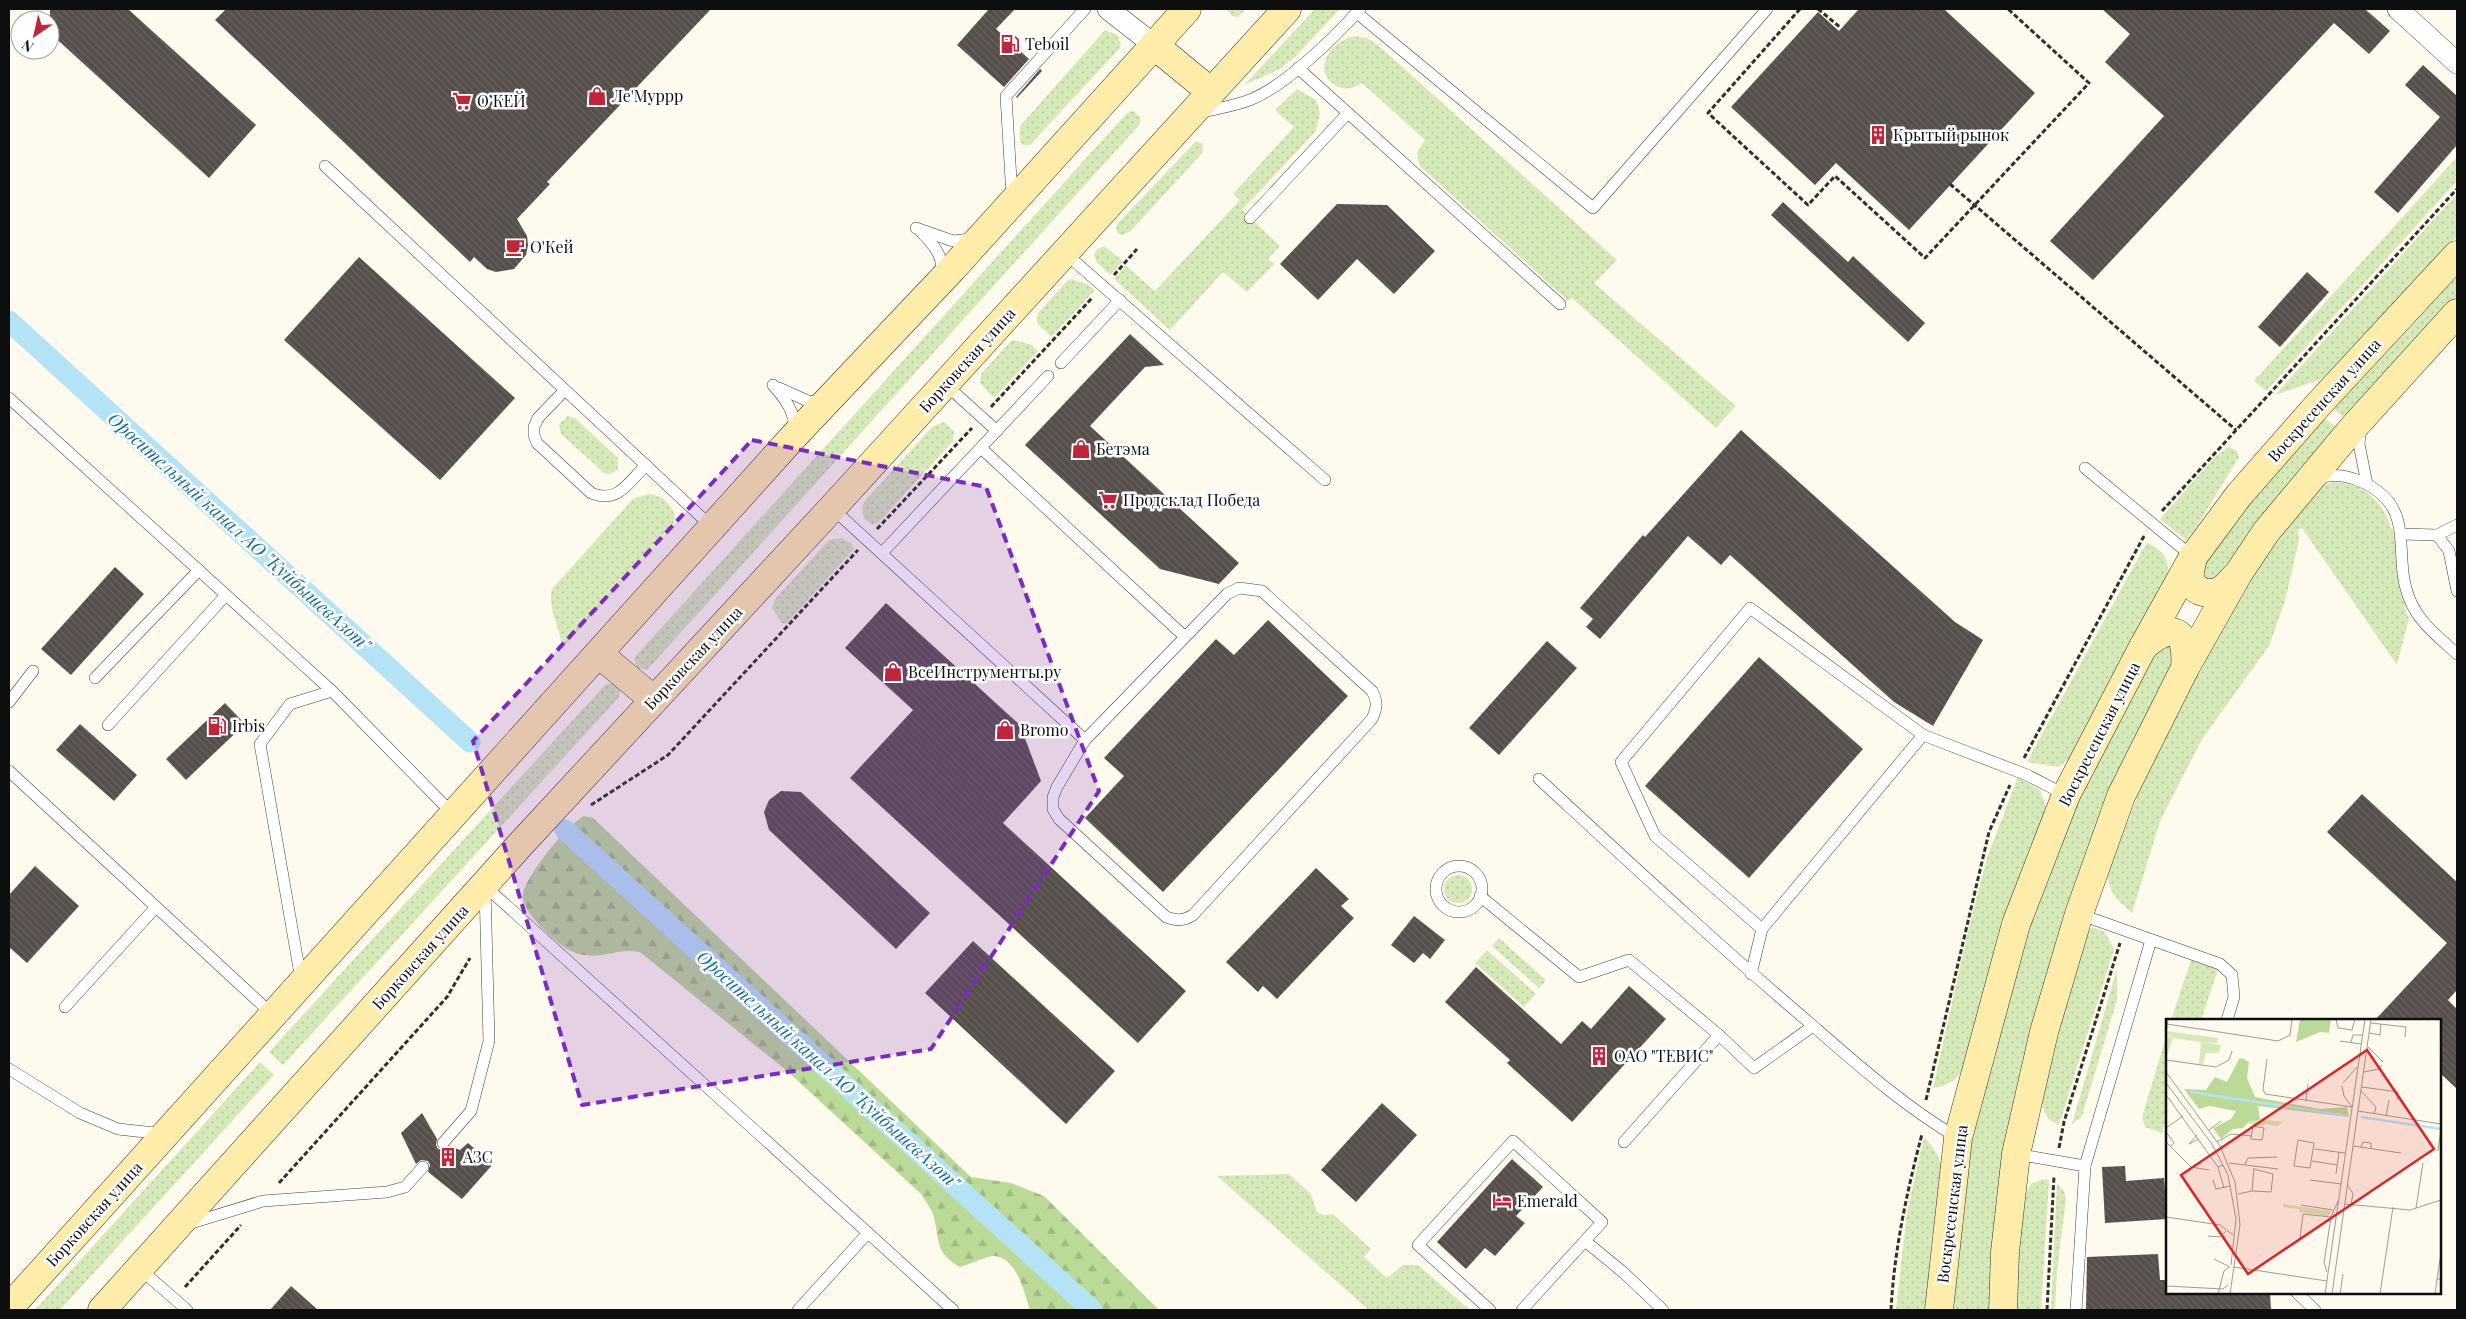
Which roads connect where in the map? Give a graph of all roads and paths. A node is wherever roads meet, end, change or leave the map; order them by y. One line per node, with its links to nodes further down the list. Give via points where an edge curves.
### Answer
1 (1085, 9): 21 (lane, via 1006,96)
2 (1108, 9): 12 (street)
3 (1187, 9): 12 (main road, Борковская улица)
4 (1287, 9): 15 (main road, Борковская улица)
5 (1767, 9): 10 (lane, via 1593,208)
6 (1800, 9): 22 (path, via 1708,113 1808,205 1835,176 1925,258)
7 (1820, 9): 11 (path)
8 (2008, 9): 22 (path, via 2089,83)
9 (2398, 9): 13 (street)
10 (1359, 11): 14 (lane)
11 (1841, 28)
12 (1154, 45): 15 (main road); 21 (main road, Борковская улица)
13 (2457, 63)
14 (1298, 68): 16 (lane); 17 (lane, via 1271,90 1250,100)
15 (1211, 92): 17 (main road, Борковская улица)
16 (1348, 113): 23 (lane); 31 (lane)
17 (1190, 115): 26 (main road, Борковская улица)
18 (325, 166): 36 (lane)
19 (1950, 184): 22 (path)
20 (2457, 189): 41 (path)
21 (1012, 203): 24 (main road, Борковская улица)
22 (1974, 206): 41 (path)
23 (1250, 218)
24 (985, 233): 28 (main road, Борковская улица); 28 (lane, via 968,241 953,241 916,228 932,243 940,257 942,269)
25 (1137, 249): 29 (path)
26 (1064, 253): 29 (lane); 35 (main road, Борковская улица)
27 (2457, 255): 58 (main road, Воскресенская улица, via 2239,495)
28 (937, 284): 38 (main road, Борковская улица)
29 (1103, 286): 30 (lane); 39 (path)
30 (1120, 300): 33 (lane); 47 (lane)
31 (1560, 304)
32 (2457, 313): 40 (main road)
33 (1061, 363)
34 (1048, 376): 42 (lane)
35 (945, 384): 39 (lane); 50 (main road, Борковская улица)
36 (566, 390): 45 (lane); 45 (lane, via 538,418 534,427 537,443 591,493 602,497 619,493)
37 (9, 398): 59 (lane)
38 (826, 402): 43 (main road, Борковская улица); 43 (lane, via 808,401 773,385 787,401 795,418)
39 (981, 417): 42 (lane); 56 (path)
40 (2362, 418): 48 (lane, via 2359,444); 49 (main road)
41 (2236, 430): 51 (path)
42 (997, 432): 44 (lane)
43 (795, 435): 53 (main road, Борковская улица)
44 (981, 448): 57 (lane); 63 (lane)
45 (646, 465): 53 (lane)
46 (2085, 468): 51 (lane)
47 (1325, 480)
48 (2368, 484): 49 (lane, via 2336,475 2322,477); 54 (lane, via 2385,496 2398,518)
49 (2301, 488): 60 (main road)
50 (832, 508): 56 (lane); 71 (main road, Борковская улица)
51 (2151, 522): 58 (lane); 77 (path)
52 (2457, 525): 55 (lane)
53 (712, 527): 65 (main road, Борковская улица)
54 (2401, 534): 55 (lane); 66 (lane, via 2405,587 2414,612)
55 (2437, 535): 61 (lane, via 2449,551)
56 (868, 540): 57 (lane); 80 (path, via 668,755)
57 (882, 553): 75 (lane)
58 (2193, 557): 60 (main road, via 2190,580 2203,592 2212,594 2223,589); 64 (main road, Воскресенская улица)
59 (199, 570): 62 (lane); 69 (lane)
60 (2238, 574): 67 (main road)
61 (2457, 591)
62 (226, 595): 70 (lane); 73 (lane)
63 (1184, 636): 75 (lane); 75 (lane, via 1227,594 1239,588 1262,591 1372,691 1377,700 1372,719 1185,920 1176,921 1166,916 1059,819 1053,797)
64 (2143, 646): 67 (main road, via 2157,634 2176,632 2187,650); 79 (main road, Воскресенская улица)
65 (599, 654): 71 (main road); 81 (main road, Борковская улица)
66 (2457, 654)
67 (2185, 668): 85 (main road, via 2121,796)
68 (33, 671): 72 (lane)
69 (94, 678)
70 (332, 691): 81 (lane); 91 (lane, via 290,704 260,744)
71 (654, 700): 82 (main road, Борковская улица)
72 (9, 702)
73 (108, 725)
74 (1923, 735): 77 (lane); 86 (lane); 86 (lane, via 1750,608 1621,762 1655,836)
75 (1084, 740)
76 (9, 771): 84 (lane)
77 (2017, 771): 79 (lane); 98 (path, via 1988,832)
78 (1539, 779): 90 (lane)
79 (2066, 795): 100 (main road, Воскресенская улица, via 2016,924)
80 (588, 807)
81 (454, 816): 91 (main road, Борковская улица)
82 (484, 885): 88 (lane); 108 (main road, Борковская улица); 109 (lane)
83 (1480, 896): 83 (lane, via 1482,888 1478,876 1466,866 1452,866 1437,880 1436,895 1440,903 1451,911 1466,911 1474,907); 96 (lane, via 1579,977 1629,960)
84 (156, 907): 92 (lane); 93 (lane)
85 (2079, 914): 87 (lane); 103 (main road, via 2044,1032)
86 (1762, 929): 90 (lane)
87 (2124, 930): 89 (lane); 104 (path, via 2064,1122)
88 (486, 934): 102 (lane, via 488,1041 471,1111); 107 (path, via 447,997)
89 (2151, 940): 94 (lane, via 2220,964 2232,975 2234,997); 106 (lane)
90 (1751, 974): 95 (lane)
91 (302, 982): 93 (main road, Борковская улица)
92 (65, 1007)
93 (273, 1015): 99 (main road, Борковская улица)
94 (2227, 1019)
95 (1813, 1026): 96 (lane, via 1754,1068); 98 (lane)
96 (1719, 1034): 101 (lane)
97 (9, 1068): 99 (lane, via 80,1113 118,1129)
98 (1924, 1118): 100 (lane); 122 (path, via 1908,1186 1892,1282)
99 (166, 1134): 114 (main road, Борковская улица)
100 (1958, 1138): 123 (main road, Воскресенская улица)
101 (1624, 1142)
102 (443, 1143)
103 (2016, 1154): 104 (lane); 124 (main road, via 2004,1252)
104 (2057, 1161): 106 (lane); 125 (path, via 2053,1181)
105 (423, 1166): 107 (lane, via 405,1187 387,1192)
106 (2085, 1166): 126 (lane)
107 (263, 1201): 108 (lane); 113 (path)
108 (177, 1227): 111 (main road, Борковская улица)
109 (867, 1234): 117 (lane); 118 (lane)
110 (1585, 1241): 119 (lane, via 1602,1222 1513,1141 1418,1245); 120 (lane); 121 (lane)
111 (140, 1268): 113 (lane); 115 (main road, Борковская улица)
112 (2298, 1294): 127 (lane)
113 (174, 1299): 116 (lane)
114 (9, 1308)
115 (102, 1310)
116 (187, 1310)
117 (798, 1310)
118 (953, 1310)
119 (1490, 1310)
120 (1522, 1310)
121 (1663, 1310)
122 (1891, 1310)
123 (1939, 1310)
124 (2003, 1310)
125 (2047, 1310)
126 (2076, 1310)
127 (2316, 1310)

